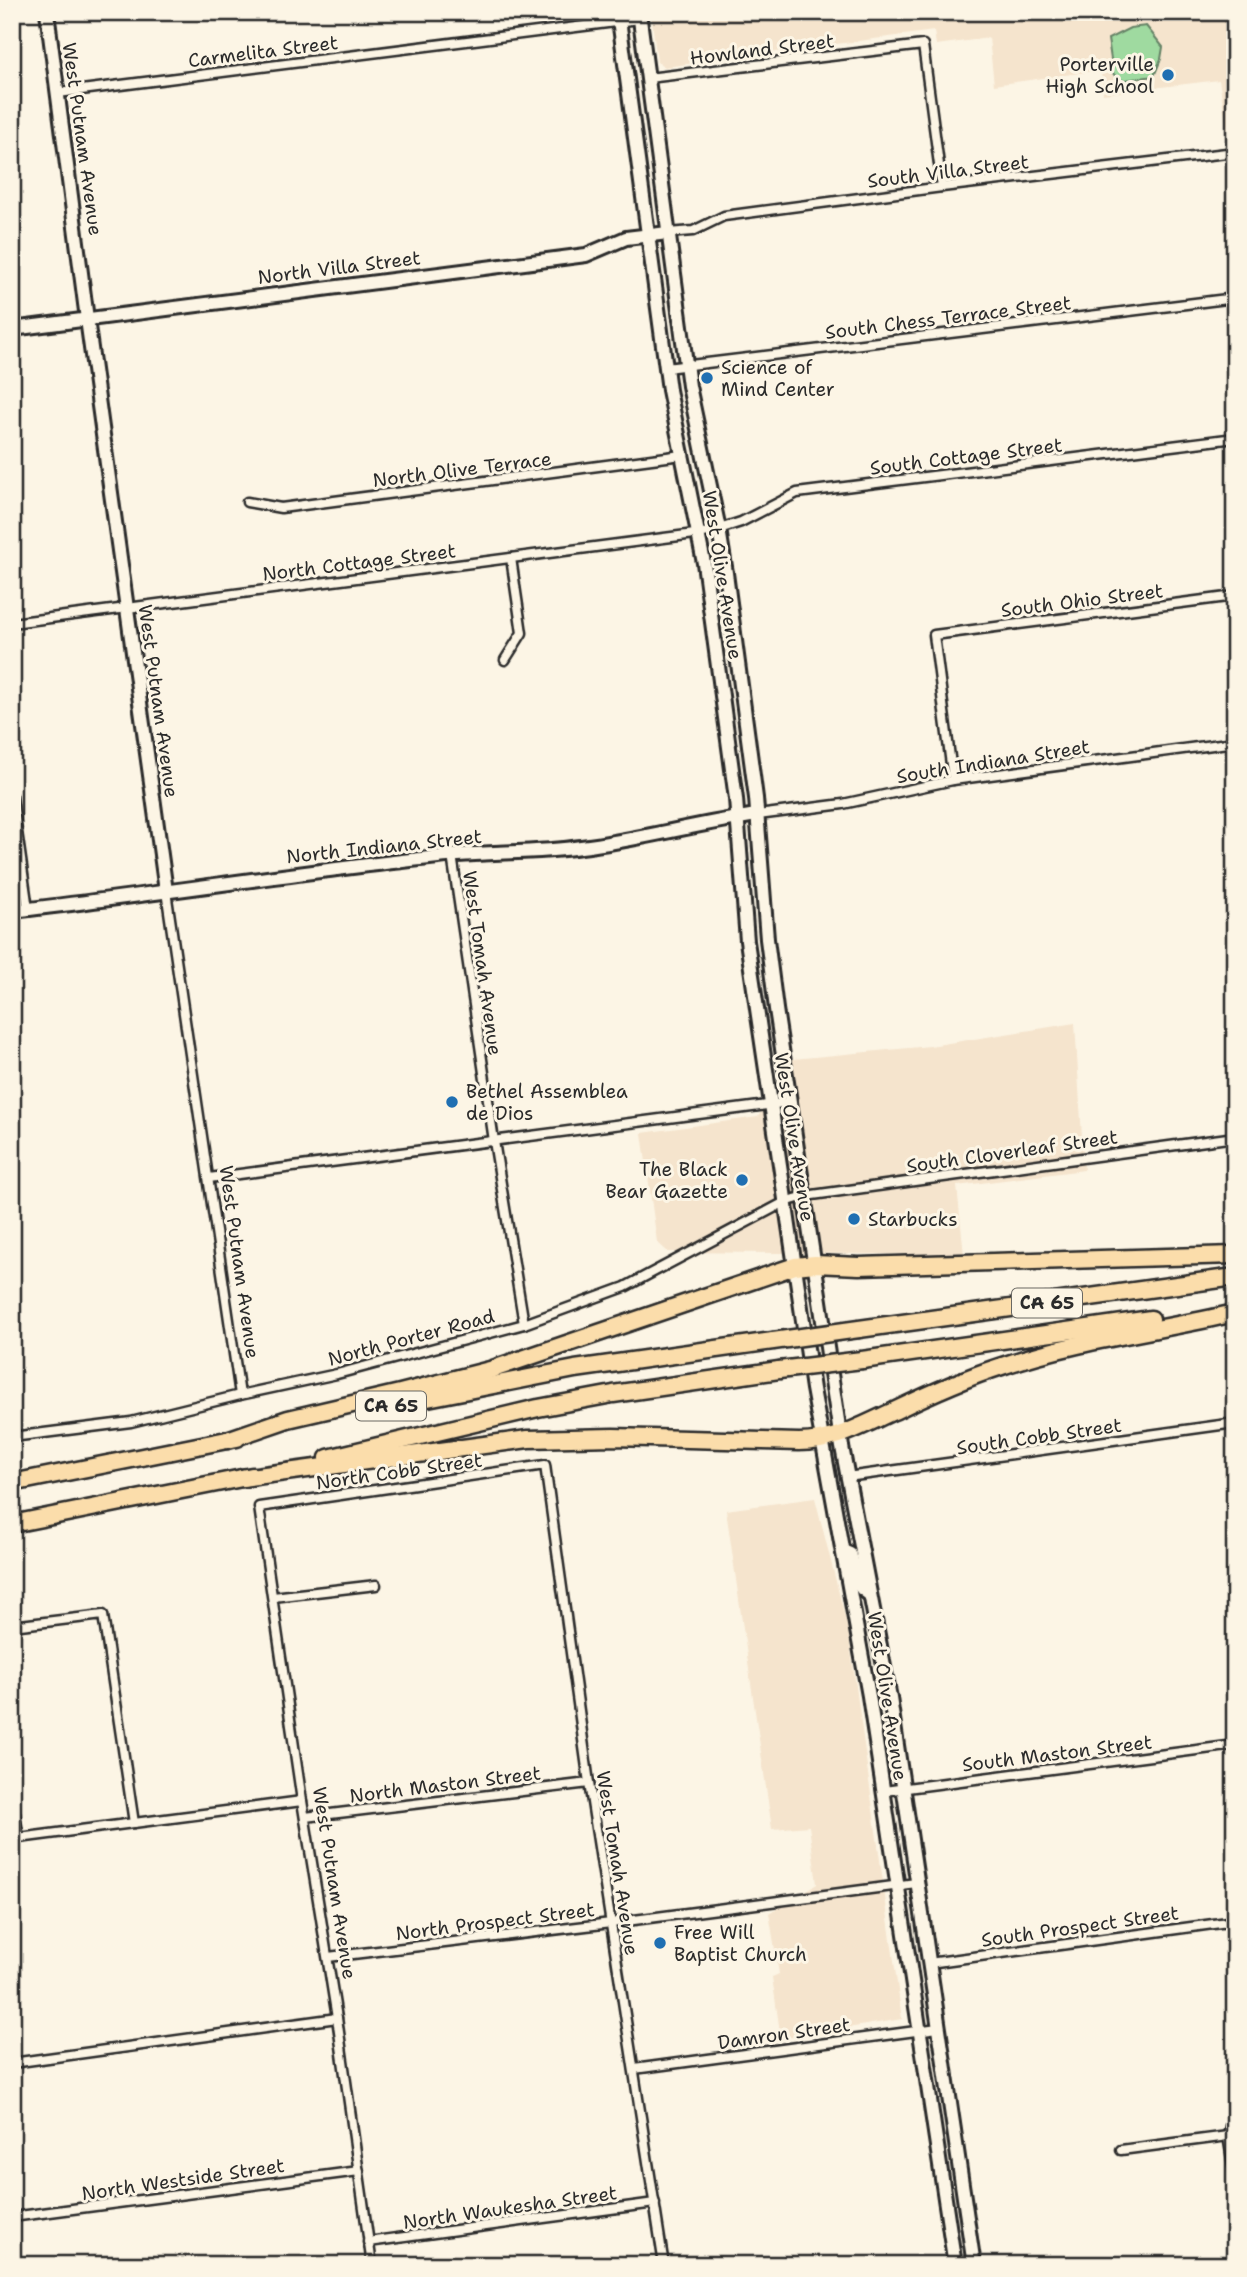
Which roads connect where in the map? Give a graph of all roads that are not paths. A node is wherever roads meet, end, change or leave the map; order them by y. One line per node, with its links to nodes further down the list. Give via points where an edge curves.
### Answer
1 (47, 12): 5 (main road, West Putnam Avenue)
2 (639, 15): 3 (street, Carmelita Street); 4 (main road, West Olive Avenue)
3 (619, 17): 5 (street, Carmelita Street); 9 (main road, West Olive Avenue)
4 (648, 78): 7 (street, Howland Street, via 923,45); 8 (main road, West Olive Avenue)
5 (58, 93): 11 (main road, West Putnam Avenue)
6 (1235, 152): 7 (street, South Villa Street)
7 (942, 187): 8 (street, South Villa Street, via 724,216 693,231)
8 (668, 233): 9 (main road, North Villa Street); 13 (main road, West Olive Avenue)
9 (648, 236): 11 (main road, North Villa Street, via 626,238 586,255); 14 (main road, West Olive Avenue)
10 (1235, 298): 13 (street, South Chess Terrace Street)
11 (87, 318): 12 (main road, North Villa Street); 21 (main road, West Putnam Avenue)
12 (12, 329)
13 (686, 365): 14 (street, South Chess Terrace Street); 18 (main road, West Olive Avenue)
14 (666, 368): 16 (main road, West Olive Avenue)
15 (1235, 438): 18 (street, South Cottage Street, via 797,493 741,522)
16 (682, 455): 17 (street, North Olive Terrace, via 281,508); 18 (main road, West Olive Avenue)
17 (247, 502)
18 (709, 531): 19 (street, North Cottage Street); 27 (main road, West Olive Avenue); 28 (main road, West Olive Avenue)
19 (512, 558): 21 (street, North Cottage Street); 23 (street, via 522,633)
20 (1235, 596): 25 (street, South Ohio Street, via 934,635)
21 (126, 607): 22 (street, North Cottage Street); 30 (main road, West Putnam Avenue)
22 (12, 623)
23 (505, 660)
24 (1235, 742): 25 (street, South Indiana Street)
25 (953, 780): 27 (street, South Indiana Street, via 843,804)
26 (12, 796): 31 (street)
27 (758, 815): 28 (main road, North Indiana Street); 33 (main road, West Olive Avenue, via 767,939)
28 (737, 818): 29 (main road, North Indiana Street, via 594,846); 34 (main road, West Olive Avenue, via 747,941)
29 (452, 855): 30 (main road, North Indiana Street); 36 (street, West Tomah Avenue)
30 (166, 891): 31 (main road, North Indiana Street); 37 (street, West Putnam Avenue)
31 (28, 909): 32 (main road, North Indiana Street)
32 (12, 911)
33 (790, 1102): 34 (street); 38 (main road, West Olive Avenue)
34 (771, 1105): 36 (street); 38 (main road, West Olive Avenue)
35 (1235, 1137): 38 (street, South Cloverleaf Street)
36 (494, 1141): 37 (street); 44 (street, West Tomah Avenue)
37 (209, 1178): 45 (street, West Putnam Avenue)
38 (795, 1199): 40 (main road, West Olive Avenue); 41 (main road, West Olive Avenue); 44 (street, North Porter Road, via 625,1287)
39 (1235, 1255): 40 (highway)
40 (815, 1264): 41 (highway); 47 (main road, West Olive Avenue)
41 (795, 1266): 49 (highway, via 490,1370 288,1419); 50 (main road, West Olive Avenue)
42 (1235, 1277): 49 (highway, CA 65, bridge, via 540,1375)
43 (1235, 1310): 47 (highway, via 1024,1358); 53 (highway, CA 65, bridge, via 613,1394)
44 (524, 1324): 45 (street, North Porter Road)
45 (240, 1395): 48 (street, North Porter Road, via 131,1422)
46 (1235, 1423): 52 (street, South Cobb Street)
47 (840, 1436): 50 (highway); 52 (main road, West Olive Avenue)
48 (12, 1437)
49 (227, 1440): 54 (highway, CA 65)
50 (821, 1440): 53 (highway, via 528,1439); 57 (main road, West Olive Avenue)
51 (545, 1465): 55 (street, North Cobb Street); 63 (street, West Tomah Avenue)
52 (847, 1477): 59 (main road, West Olive Avenue)
53 (242, 1478): 56 (highway, CA 65)
54 (12, 1483)
55 (258, 1507): 60 (street, West Putnam Avenue)
56 (12, 1524)
57 (843, 1551): 59 (main road, via 850,1554 862,1590); 65 (main road, West Olive Avenue)
58 (376, 1585): 60 (street)
59 (871, 1595): 64 (main road, West Olive Avenue)
60 (272, 1597): 67 (street, West Putnam Avenue)
61 (12, 1626): 69 (street, via 103,1615)
62 (1235, 1745): 64 (street, South Maston Street)
63 (589, 1783): 68 (street, North Maston Street); 73 (street, West Tomah Avenue)
64 (903, 1789): 65 (street, South Maston Street); 70 (main road, West Olive Avenue)
65 (884, 1791): 71 (main road, West Olive Avenue)
66 (12, 1796): 69 (street, via 19,1838)
67 (302, 1801): 68 (street, West Putnam Avenue); 69 (street)
68 (305, 1817): 74 (street, West Putnam Avenue)
69 (134, 1823)
70 (916, 1882): 71 (street, North Prospect Street); 75 (main road, West Olive Avenue)
71 (898, 1885): 73 (street, North Prospect Street); 78 (main road, West Olive Avenue)
72 (1235, 1921): 75 (street, South Prospect Street)
73 (611, 1923): 74 (street, North Prospect Street); 80 (street, West Tomah Avenue)
74 (328, 1957): 76 (street, West Putnam Avenue)
75 (929, 1963): 77 (main road, West Olive Avenue)
76 (337, 2018): 79 (street); 84 (street, West Putnam Avenue)
77 (938, 2028): 78 (street, Damron Street); 92 (main road, West Olive Avenue)
78 (919, 2031): 80 (street, Damron Street); 91 (main road, West Olive Avenue)
79 (12, 2063)
80 (634, 2069): 86 (street, West Tomah Avenue)
81 (1235, 2102): 82 (street)
82 (1228, 2136): 83 (street); 85 (street)
83 (1121, 2150)
84 (359, 2171): 87 (street, North Westside Street); 88 (street, West Putnam Avenue)
85 (1235, 2177)
86 (655, 2203): 88 (street, North Waukesha Street); 90 (street, West Tomah Avenue)
87 (12, 2217)
88 (369, 2242): 89 (street, West Putnam Avenue)
89 (372, 2265)
90 (664, 2265)
91 (955, 2265)
92 (974, 2265)

